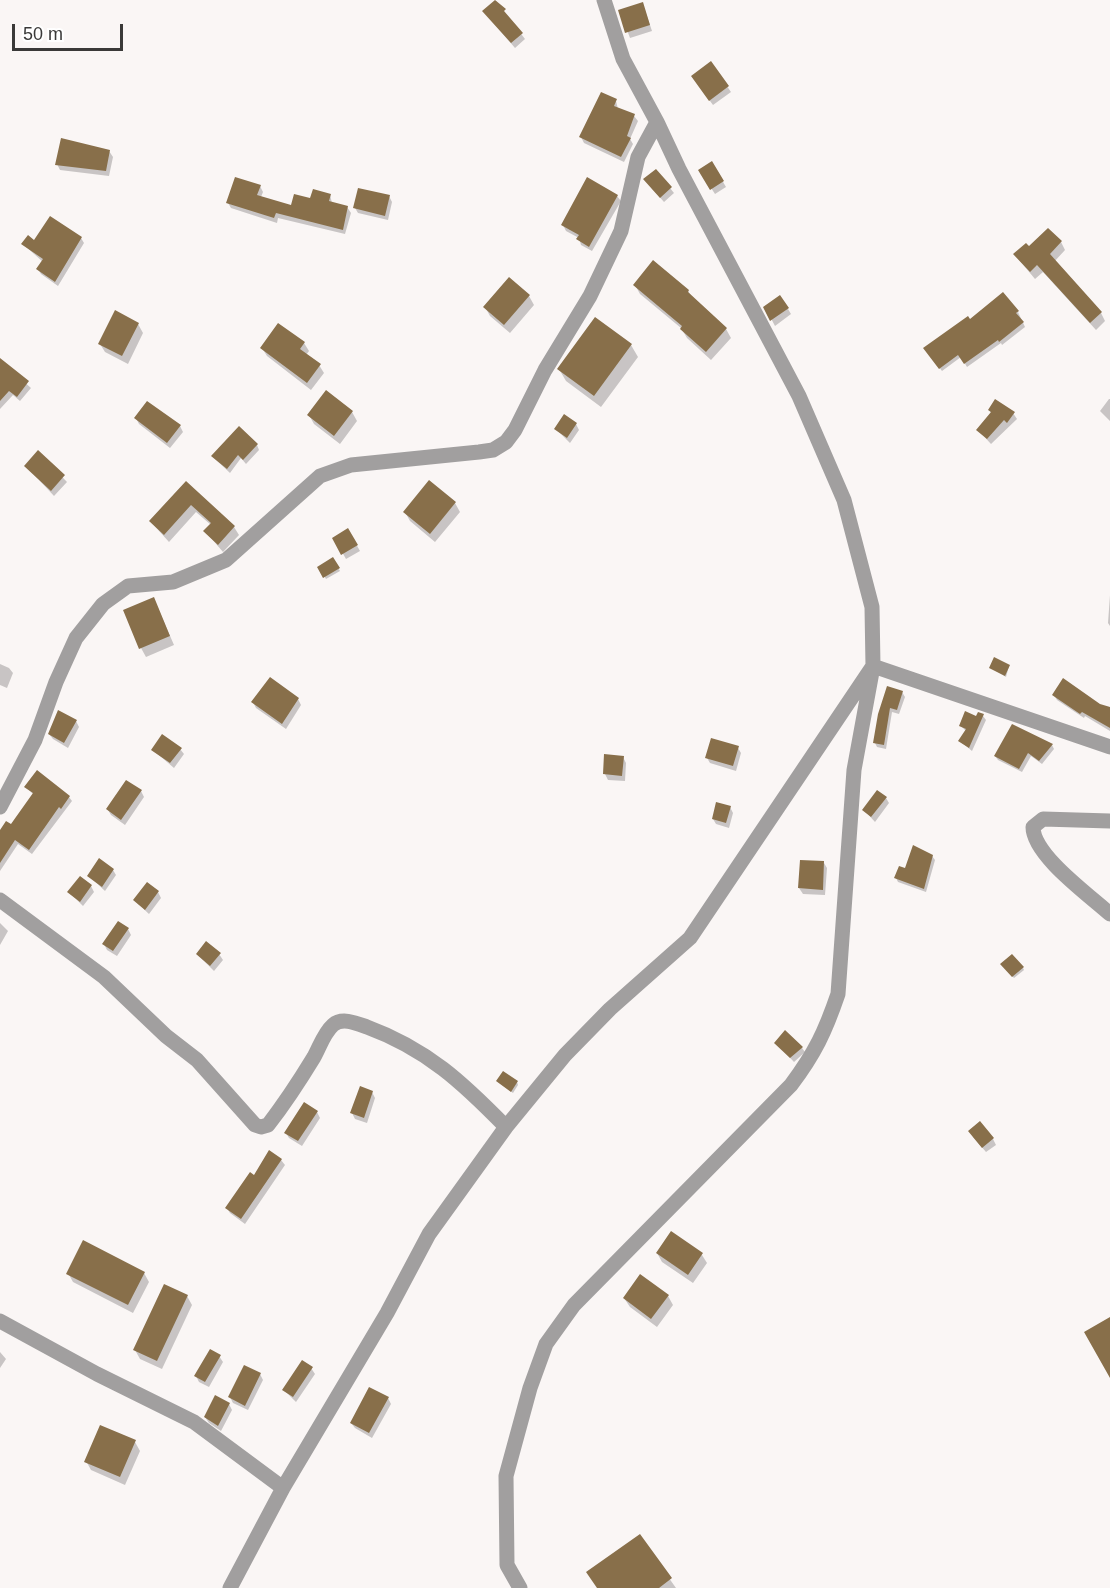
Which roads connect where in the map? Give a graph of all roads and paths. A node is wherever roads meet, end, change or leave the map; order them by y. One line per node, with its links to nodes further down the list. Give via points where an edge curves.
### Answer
1 (604, 0): 2 (street, via 623,59)
2 (657, 122): 3 (street, via 799,396 844,500 872,607); 5 (street, via 638,157 621,231 590,296 506,442 486,451 351,465 320,476 226,560 173,582 128,586 102,604 76,638 35,740)
3 (873, 666): 4 (street); 9 (street, via 690,938 565,1055); 13 (street, via 855,770 838,994 828,1026 816,1051 791,1085 574,1305 546,1344 506,1476 507,1565)
4 (1110, 747)
5 (0, 807)
6 (1110, 821): 8 (street, via 1043,819 1033,827 1035,842)
7 (0, 900): 9 (street, via 104,977 197,1060 255,1125 268,1125 296,1087 325,1035 333,1024 341,1021 390,1035 425,1054 461,1081)
8 (1110, 914)
9 (506, 1127): 11 (street, via 429,1234)
10 (0, 1321): 11 (street, via 194,1422)
11 (283, 1488): 12 (street)
12 (230, 1588)
13 (520, 1588)

